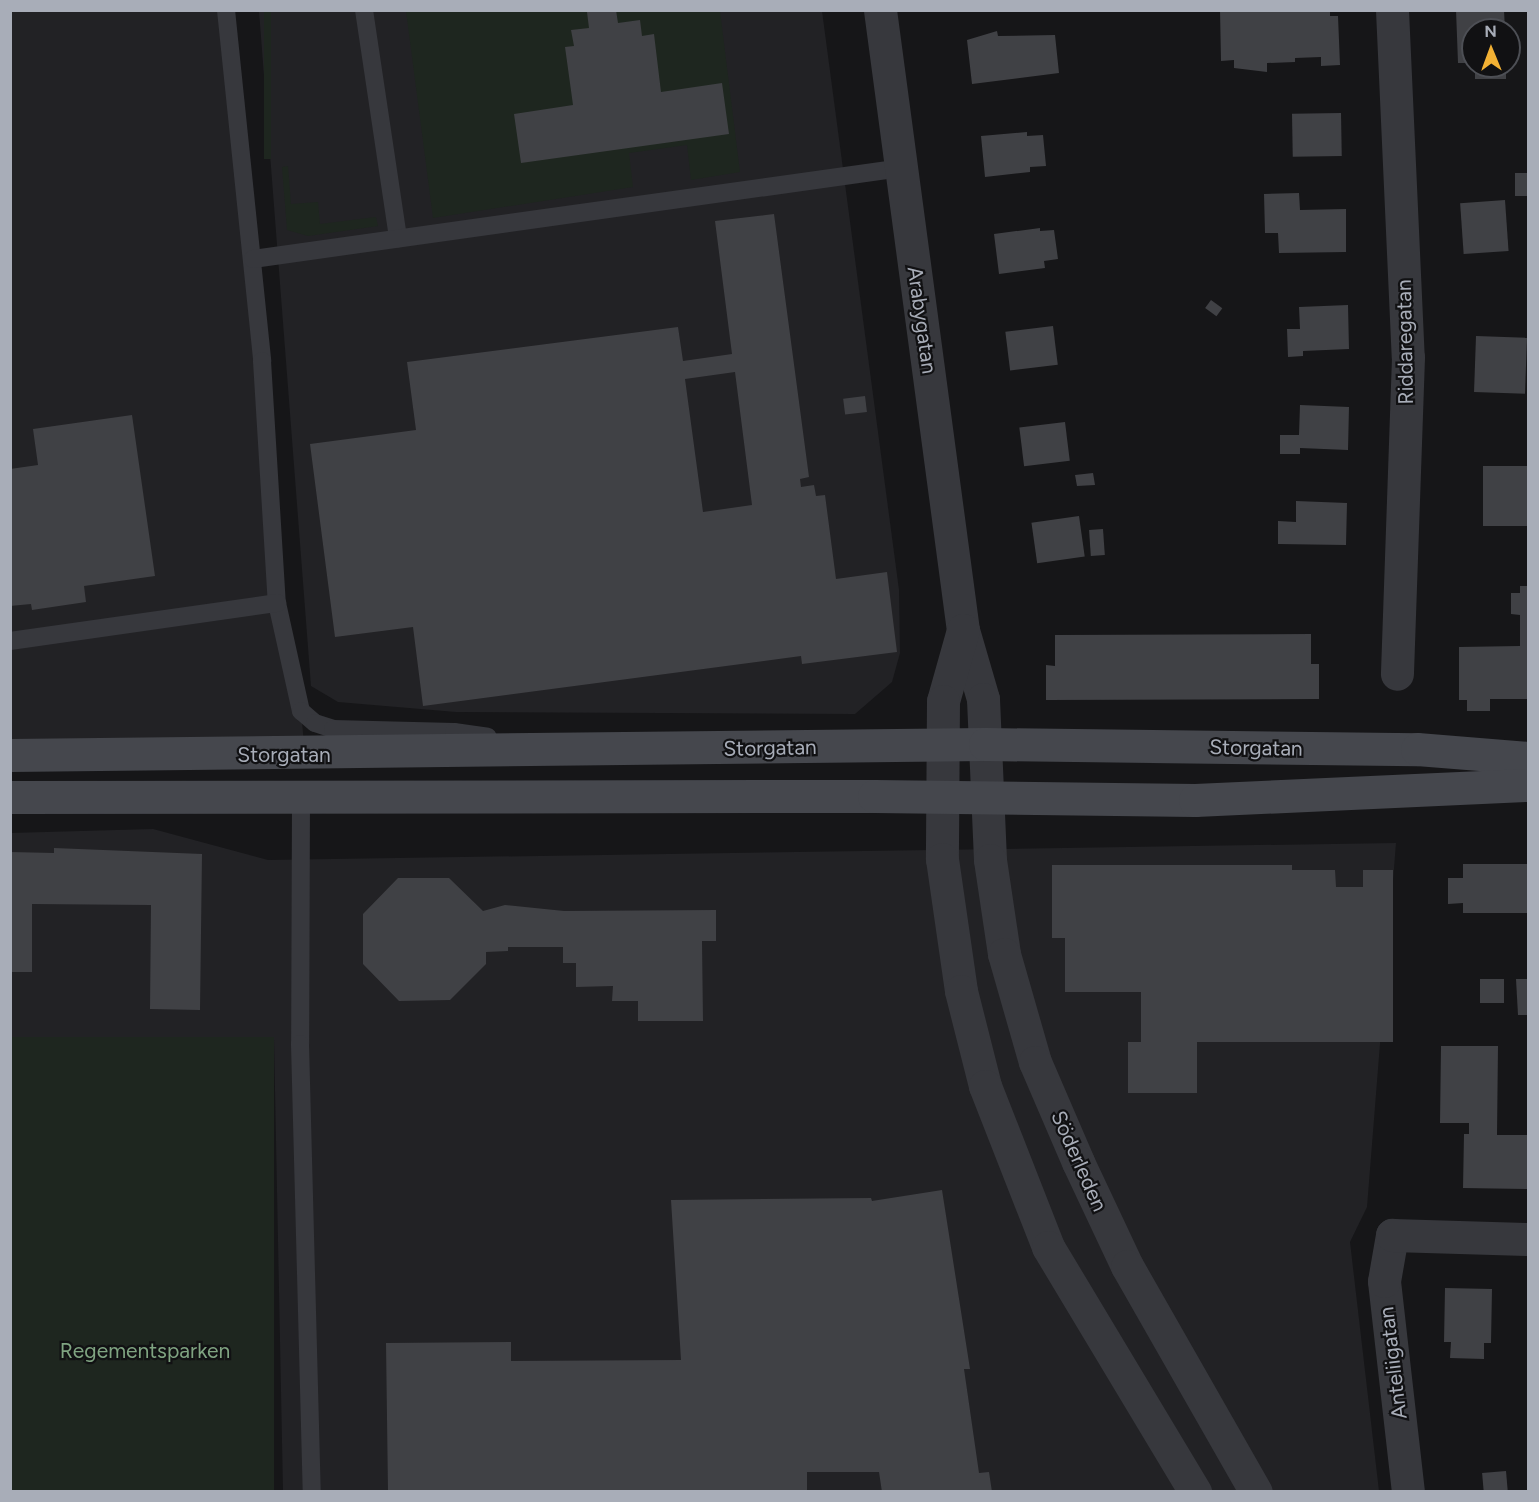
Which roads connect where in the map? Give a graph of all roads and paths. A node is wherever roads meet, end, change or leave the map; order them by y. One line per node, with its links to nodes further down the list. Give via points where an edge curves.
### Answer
1 (226, 10): 7 (lane)
2 (364, 10): 6 (lane)
3 (880, 10): 5 (street, Arabygatan)
4 (1392, 10): 11 (street, Riddaregatan, via 1408,357)
5 (901, 168): 6 (lane); 9 (street, Arabygatan)
6 (398, 238): 7 (lane)
7 (253, 259): 8 (lane)
8 (277, 603): 10 (lane); 14 (lane, via 301,711 315,723 333,729 454,732)
9 (963, 630): 12 (street, Arabygatan, via 983,699); 13 (street, Arabygatan, via 943,700)
10 (10, 641)
11 (1396, 674)
12 (985, 744): 13 (main road, Storgatan); 16 (main road, Storgatan, via 1417,749); 21 (street, Arabygatan)
13 (942, 745): 14 (main road, Storgatan); 20 (street, Arabygatan)
14 (572, 750): 15 (main road, Storgatan)
15 (10, 755)
16 (1528, 758)
17 (1528, 785): 21 (main road, Storgatan, via 1195,800)
18 (301, 796): 19 (main road, Storgatan); 20 (main road, Storgatan); 23 (lane, via 300,1044)
19 (10, 797)
20 (943, 798): 21 (main road, Storgatan); 24 (street, via 942,858 953,949 971,1034 1002,1135 1048,1247)
21 (987, 800): 25 (street, Söderleden, via 990,860 1004,954 1035,1062 1127,1266)
22 (1528, 1239): 26 (street, Anteliigatan, via 1392,1235 1384,1281)
23 (312, 1491)
24 (1195, 1491)
25 (1256, 1491)
26 (1408, 1491)

